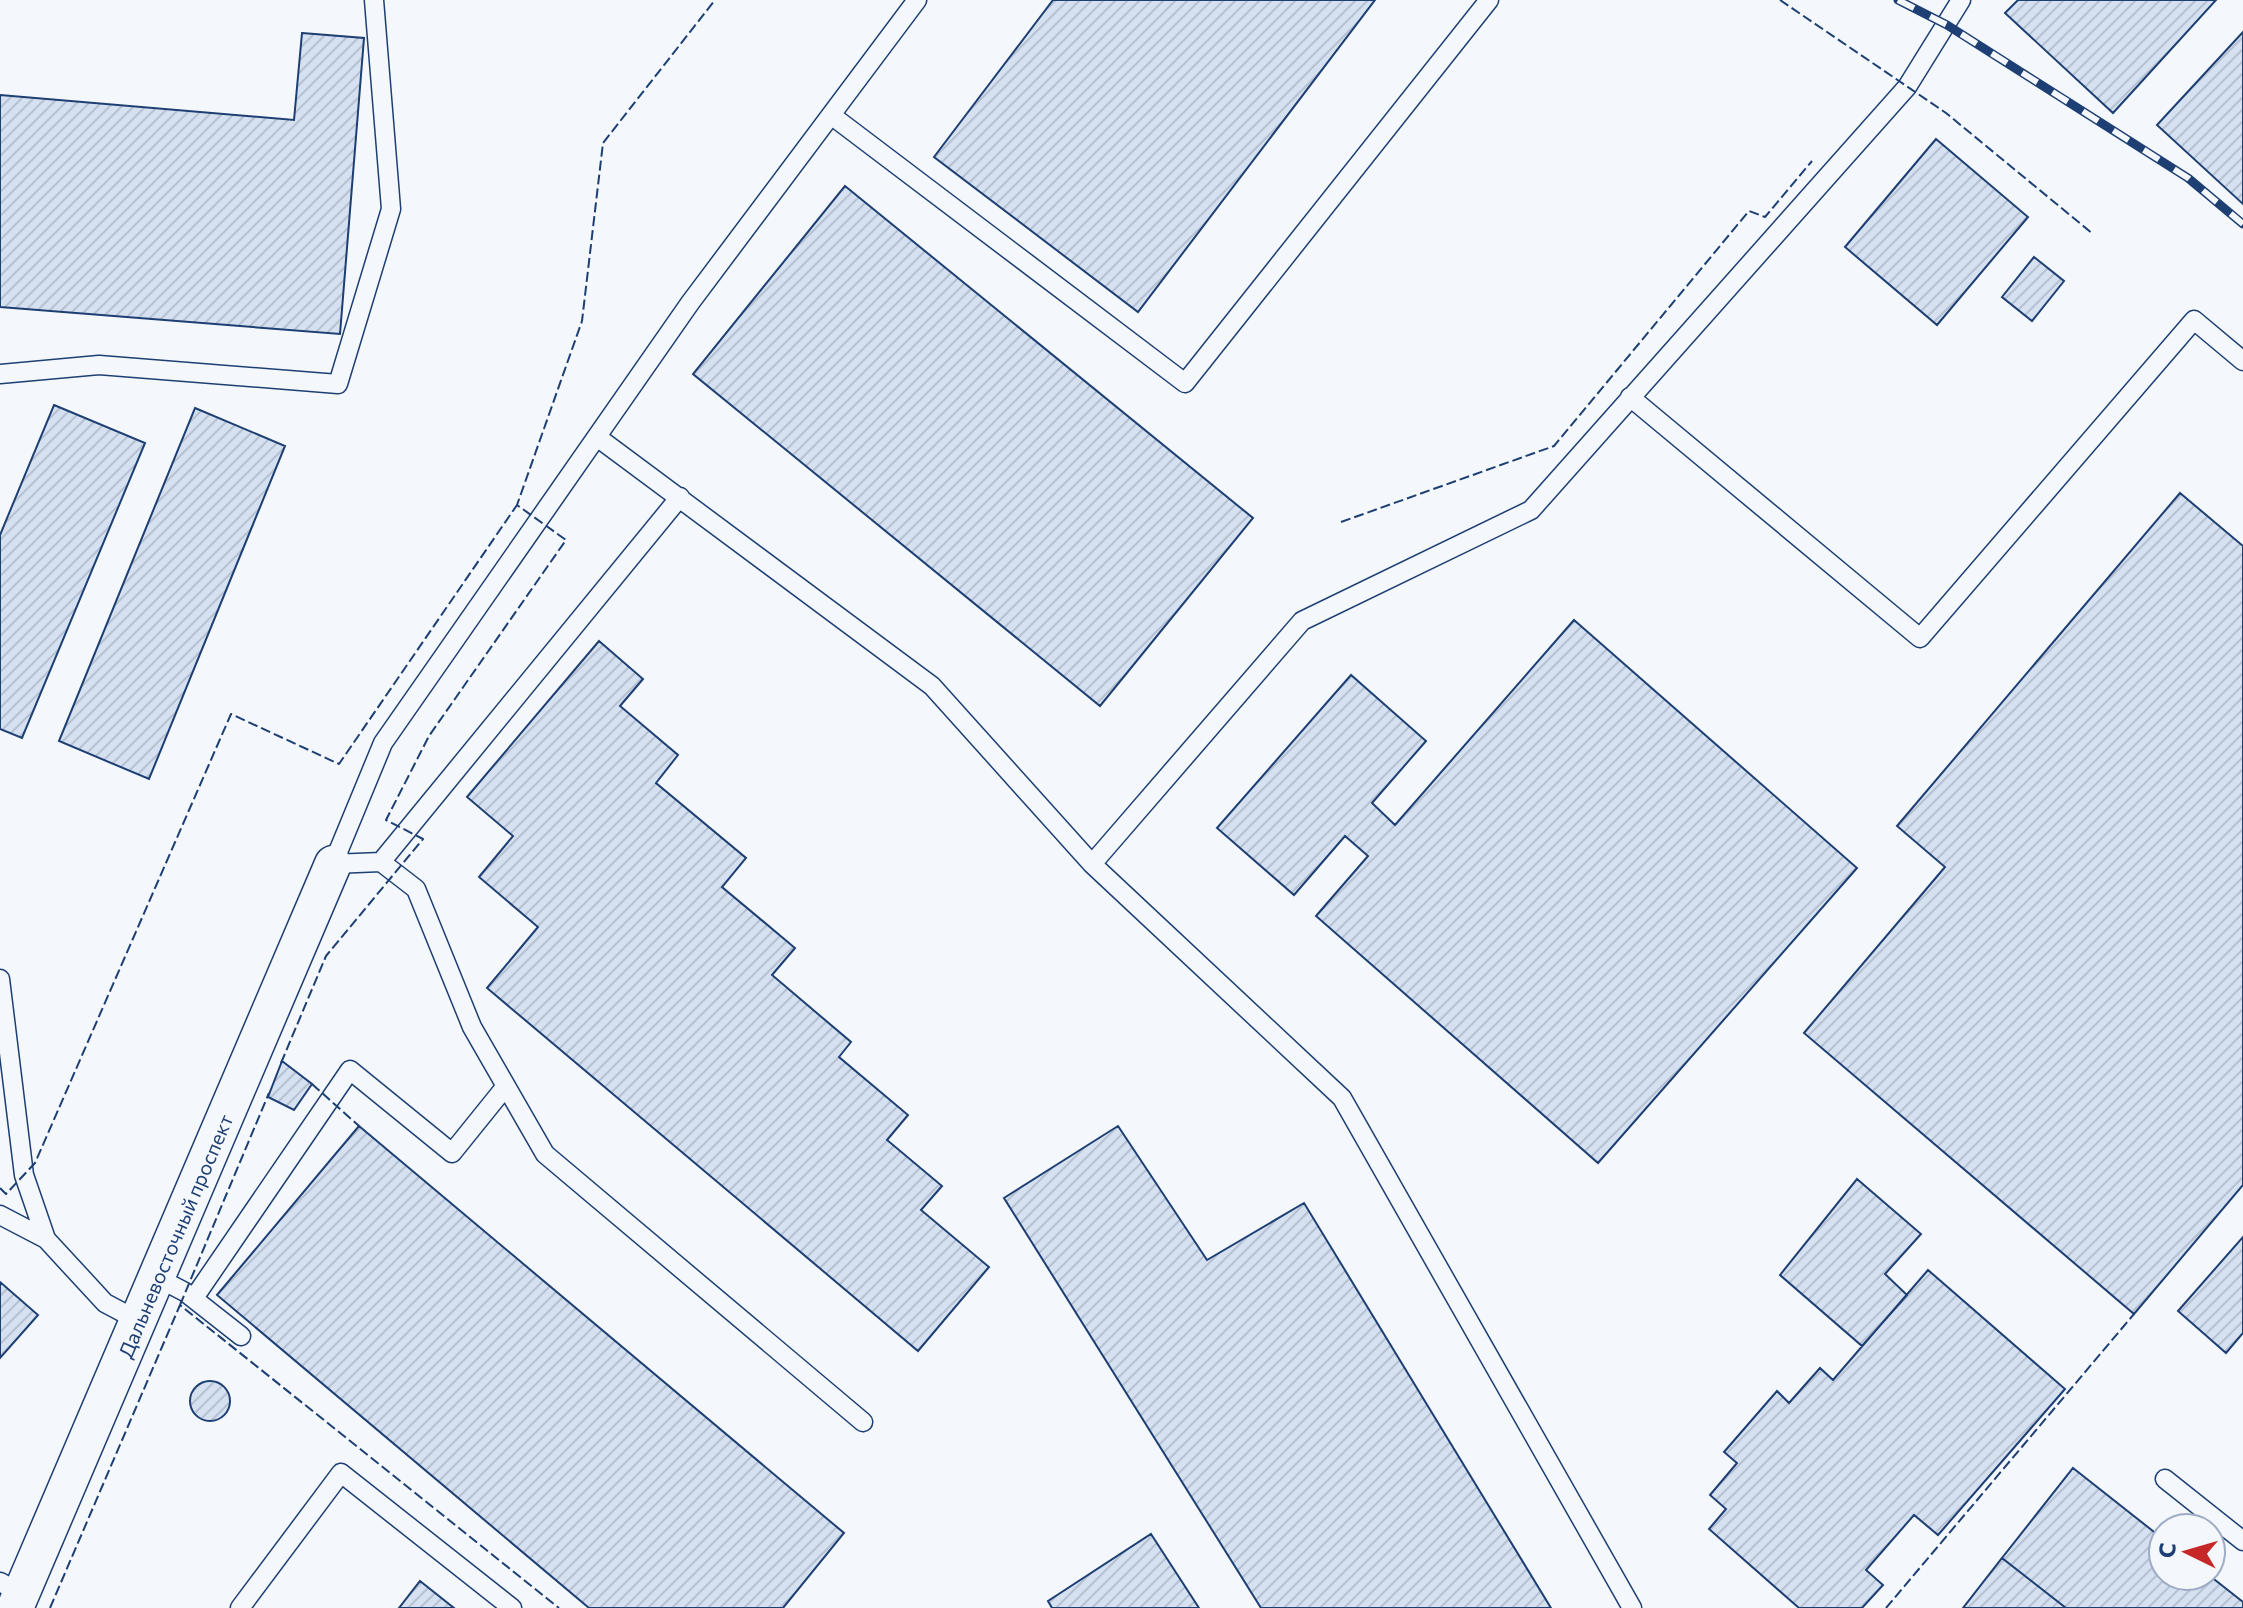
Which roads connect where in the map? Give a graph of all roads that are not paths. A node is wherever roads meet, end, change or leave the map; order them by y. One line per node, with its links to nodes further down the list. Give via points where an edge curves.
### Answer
1 (374, 0): 7 (lane, via 391,209 338,384 99,365)
2 (917, 0): 5 (lane)
3 (1489, 0): 5 (lane, via 1185,383)
4 (1961, 0): 8 (lane, via 1907,87)
5 (831, 115): 9 (lane)
6 (2243, 361): 8 (lane, via 2194,320 1920,638)
7 (0, 374)
8 (1630, 397): 13 (lane, via 1531,510 1302,621)
9 (597, 437): 10 (lane); 12 (lane, via 383,743)
10 (680, 497): 11 (lane); 13 (lane, via 932,686)
11 (381, 862): 12 (lane); 15 (lane, via 416,889 472,1027)
12 (333, 864): 18 (street, Дальневосточный проспект)
13 (1092, 864): 28 (lane, via 1342,1098)
14 (0, 979): 17 (lane, via 24,1175)
15 (506, 1086): 19 (lane, via 452,1153 350,1070); 22 (lane, via 545,1154)
16 (0, 1215): 17 (lane)
17 (46, 1239): 20 (lane, via 105,1303)
18 (158, 1278): 19 (lane); 20 (street, Дальневосточный проспект)
19 (194, 1298): 21 (lane)
20 (139, 1321): 25 (street, Дальневосточный проспект)
21 (241, 1336)
22 (863, 1422)
23 (2165, 1479): 24 (lane)
24 (2242, 1539)
25 (12, 1595)
26 (240, 1608): 27 (lane, via 341,1473)
27 (512, 1608)
28 (1632, 1608)

